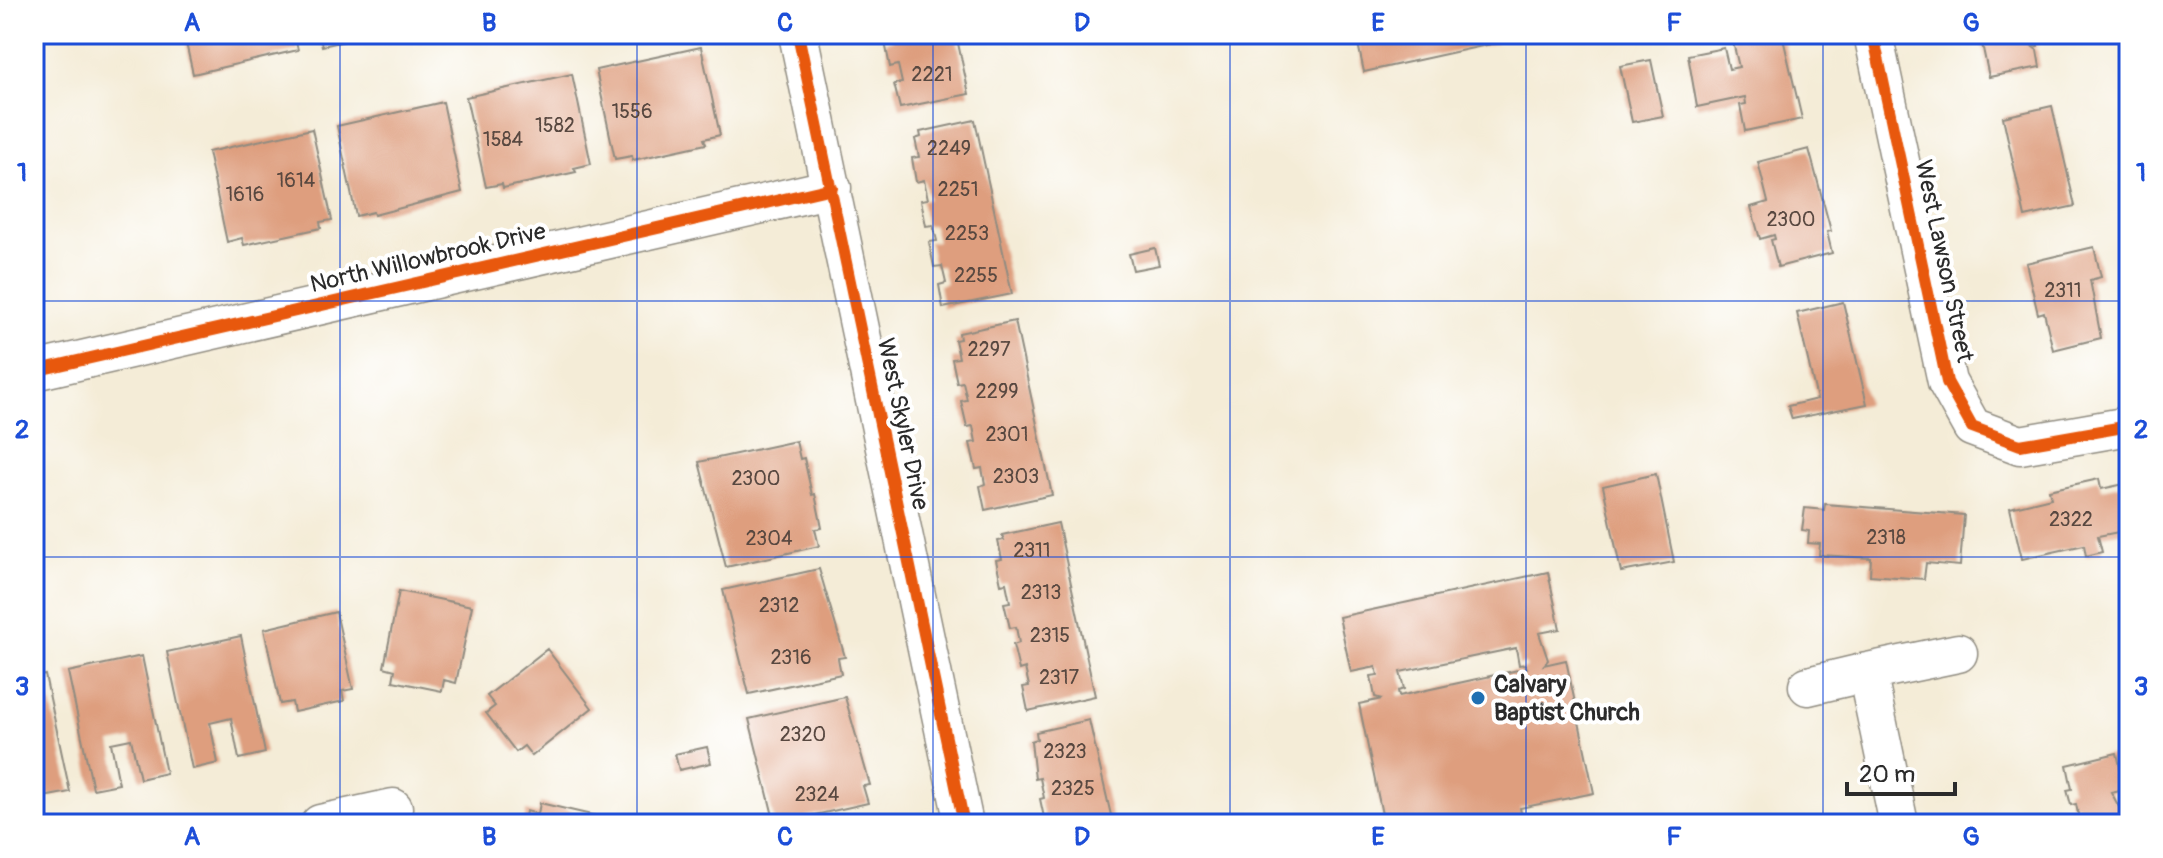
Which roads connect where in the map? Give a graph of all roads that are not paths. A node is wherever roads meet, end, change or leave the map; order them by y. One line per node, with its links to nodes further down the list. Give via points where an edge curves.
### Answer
1 (798, 34): 3 (street, West Skyler Drive)
2 (1873, 34): 5 (street, West Lawson Street, via 1947,382 1972,427 2020,445)
3 (832, 188): 4 (street, North Willowbrook Drive); 11 (street, West Skyler Drive)
4 (34, 371)
5 (2129, 426)
6 (1958, 653): 7 (street)
7 (1867, 672): 8 (street); 12 (street)
8 (1808, 686)
9 (393, 808): 10 (street)
10 (320, 824)
11 (964, 824)
12 (1899, 824)

